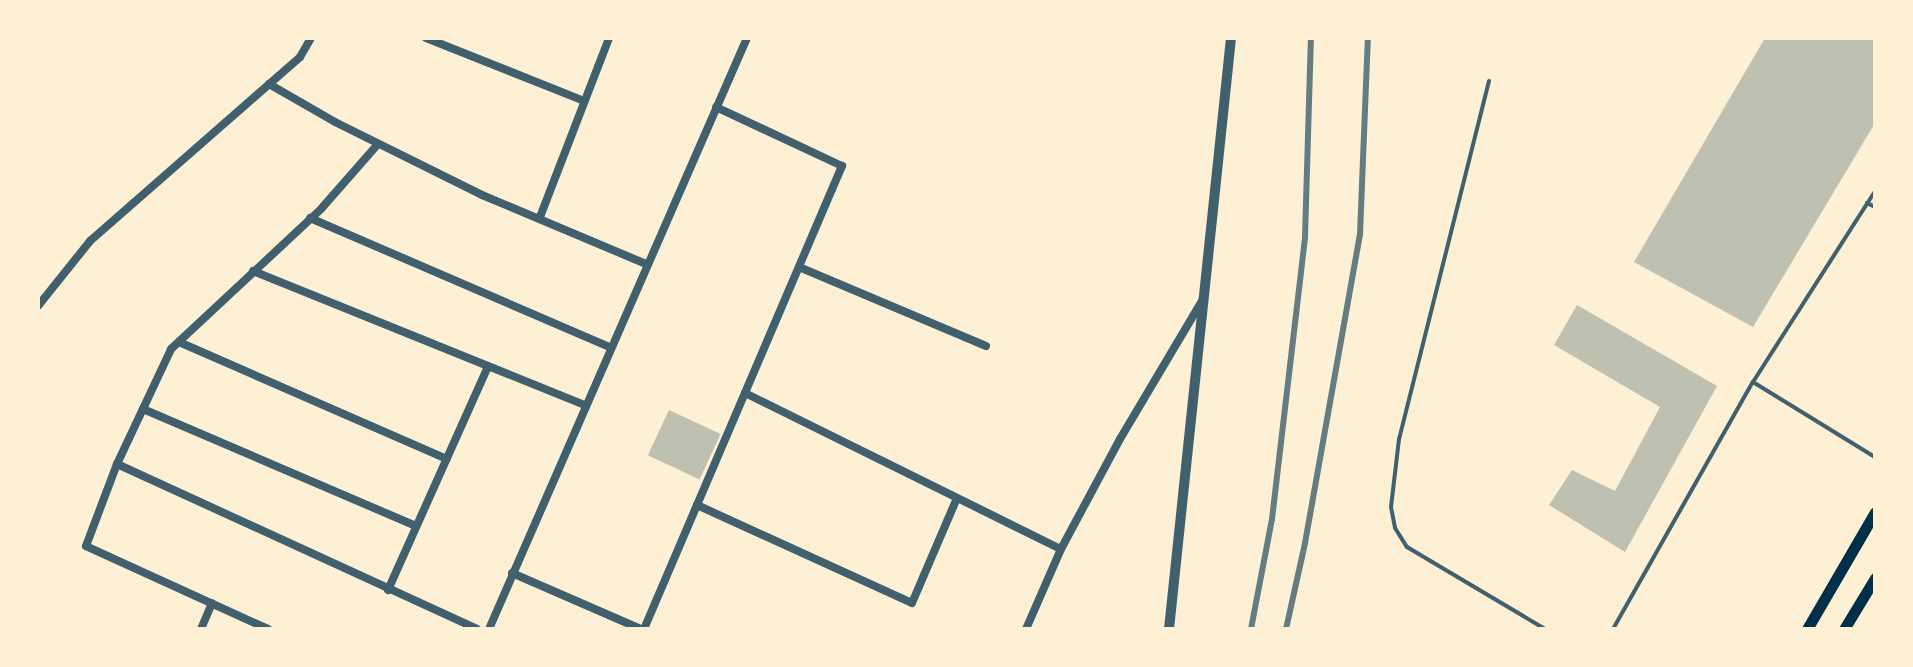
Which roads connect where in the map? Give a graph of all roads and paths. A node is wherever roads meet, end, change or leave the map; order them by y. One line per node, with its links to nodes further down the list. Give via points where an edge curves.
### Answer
1 (311, 38): 7 (street, via 300,57)
2 (426, 38): 8 (street)
3 (609, 38): 8 (street)
4 (747, 38): 9 (street)
5 (1231, 38): 19 (street)
6 (1489, 81): 48 (lane, via 1399,439 1391,507 1395,528 1407,547)
7 (269, 84): 10 (street); 20 (street, via 90,241)
8 (584, 101): 14 (street)
9 (716, 107): 16 (street); 17 (street, via 842,166)
10 (378, 144): 14 (street); 15 (street)
11 (1875, 191): 12 (lane)
12 (1867, 203): 13 (lane); 25 (lane)
13 (1875, 207)
14 (540, 217): 16 (street)
15 (310, 218): 18 (street); 23 (street)
16 (646, 264): 23 (street)
17 (799, 267): 22 (street); 26 (street)
18 (253, 271): 21 (street); 24 (street)
19 (1205, 295): 36 (street); 47 (street)
20 (38, 306)
21 (179, 342): 28 (street); 30 (street)
22 (986, 346)
23 (610, 347): 27 (street)
24 (488, 366): 27 (street); 30 (street)
25 (1753, 382): 29 (lane); 49 (lane)
26 (745, 393): 32 (street); 33 (street)
27 (585, 405): 37 (street)
28 (143, 409): 31 (street); 35 (street)
29 (1875, 457)
30 (447, 459): 35 (street)
31 (117, 464): 39 (street); 40 (street, via 86,546)
32 (957, 498): 33 (street, via 912,603); 36 (street)
33 (697, 505): 45 (street)
34 (1875, 512): 50 (main road)
35 (416, 526): 39 (street)
36 (1061, 549): 46 (street)
37 (512, 573): 44 (street); 45 (street)
38 (1875, 578): 51 (main road)
39 (388, 590): 43 (street)
40 (212, 603): 41 (street); 42 (street)
41 (201, 629)
42 (268, 629)
43 (477, 629)
44 (489, 629)
45 (643, 629)
46 (1026, 629)
47 (1169, 629)
48 (1545, 629)
49 (1613, 629)
50 (1807, 629)
51 (1844, 629)

